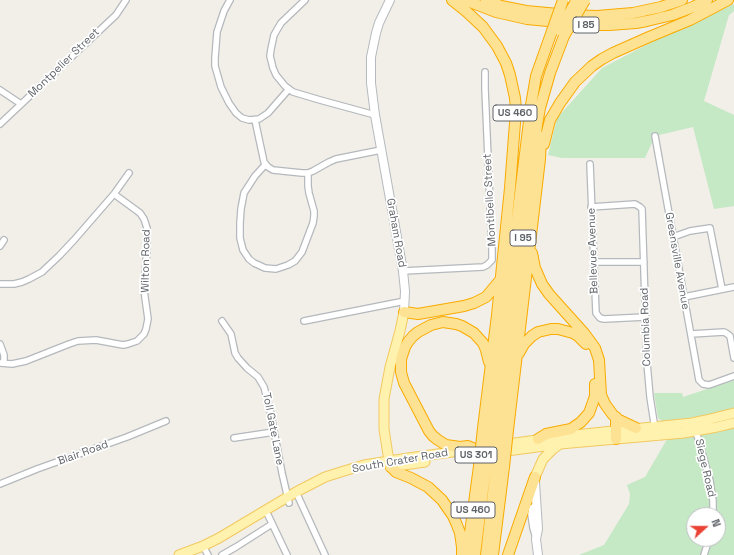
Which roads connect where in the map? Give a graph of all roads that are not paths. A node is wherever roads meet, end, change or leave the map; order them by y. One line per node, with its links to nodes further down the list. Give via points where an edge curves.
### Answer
1 (126, 0): 19 (street, Montpelier Street, via 116,14)
2 (230, 0): 21 (street, via 217,32 215,66 221,87 236,113 242,118)
3 (305, 0): 17 (street, via 281,23 270,49 273,68)
4 (390, 0): 20 (main road, Graham Road, via 379,23 371,57 370,83)
5 (452, 0): 37 (highway, US 460, via 483,27 497,46 513,86 515,117)
6 (465, 0): 12 (highway, I 85, via 527,20 590,25 647,21 672,15)
7 (486, 0): 11 (highway, via 526,11 597,16 633,13)
8 (563, 0): 14 (highway, bridge)
9 (577, 0): 14 (highway, I 95, bridge)
10 (585, 0): 14 (highway, I 95, bridge)
11 (682, 0)
12 (707, 0)
13 (728, 0): 26 (highway, via 690,20 613,53 592,66 569,89 555,110 547,128)
14 (558, 32): 15 (highway, I 95); 25 (highway, I 95, via 543,66 531,105)
15 (558, 50): 26 (highway, US 460, via 542,126); 64 (highway, I 95, via 546,83 537,125)
16 (485, 72): 40 (street, Montibello Street, via 492,260 483,267)
17 (289, 89): 20 (street); 21 (street, via 264,117)
18 (0, 90): 19 (street)
19 (21, 104): 22 (street, Montpelier Street)
20 (375, 115): 24 (main road, Graham Road)
21 (255, 120): 28 (street)
22 (0, 124)
23 (655, 136): 33 (street, Greensville Avenue)
24 (381, 150): 30 (street, via 336,159); 40 (main road, Graham Road)
25 (524, 157): 37 (highway); 64 (highway, I 95)
26 (540, 159): 34 (highway, US 460)
27 (590, 164): 32 (street, Bellevue Avenue)
28 (265, 165): 30 (street, via 273,170); 30 (street, via 244,193 240,223 241,244 246,254 254,263 264,268 282,268 295,261 302,252 314,216)
29 (129, 173): 31 (street)
30 (308, 173)
31 (114, 194): 42 (street, via 42,272 22,282); 54 (street, Wilton Road, via 140,213 147,228 144,290 148,319 144,334 137,341 128,344 96,340 78,341 26,361)
32 (591, 207): 38 (street, Bellevue Avenue); 39 (street, Columbia Road, via 635,204 642,209)
33 (673, 237): 44 (street, via 710,228); 45 (street, Greensville Avenue)
34 (530, 239): 55 (highway, US 460); 59 (highway, via 535,268 542,284 594,348 599,360 601,395)
35 (4, 240): 36 (street)
36 (0, 246)
37 (504, 247): 41 (highway, US 460)
38 (594, 262): 39 (street); 48 (street, Bellevue Avenue, via 597,316 602,319)
39 (644, 262): 48 (street, Columbia Road)
40 (403, 271): 46 (main road, Graham Road)
41 (501, 279): 47 (highway, via 486,296 474,303 418,314); 56 (highway, US 460)
42 (0, 284)
43 (734, 287): 44 (street)
44 (722, 289): 45 (street)
45 (684, 297): 51 (street, Greensville Avenue)
46 (405, 301): 47 (main road, Graham Road); 50 (street)
47 (404, 312): 72 (main road, Graham Road, via 384,399 384,429)
48 (645, 317): 65 (street, Columbia Road, via 647,364)
49 (222, 321): 66 (street, Toll Gate Lane, via 231,334 238,358 258,377 264,387)
50 (304, 321)
51 (691, 334): 53 (street, via 726,333 730,336); 57 (street, Greensville Avenue, via 699,380 703,384 709,385)
52 (0, 344): 54 (street, via 4,355)
53 (734, 358)
54 (2, 363)
55 (516, 363): 64 (highway, US 460); 69 (highway, via 527,340 538,332 551,329 567,330 578,336 586,343 593,356 595,391 589,413 571,429 546,434)
56 (491, 368): 64 (highway, US 460); 71 (highway, via 479,337 467,328 450,322 431,325 412,336 401,359 404,383 433,436 446,445 468,446)
57 (734, 376)
58 (734, 413): 62 (main road, South Crater Road / US 301, via 706,420)
59 (616, 417): 63 (highway); 67 (highway)
60 (166, 421): 75 (street, Blair Road)
61 (734, 423): 62 (main road, South Crater Road / US 301)
62 (694, 427): 65 (main road, South Crater Road / US 301); 78 (street, Siege Road, via 710,481)
63 (636, 428): 65 (main road, South Crater Road / US 301); 67 (main road, South Crater Road / US 301)
64 (496, 429): 73 (highway, US 460, bridge); 73 (highway, I 95, bridge)
65 (655, 431): 67 (main road, South Crater Road / US 301)
66 (274, 432): 68 (street); 77 (street, Toll Gate Lane)
67 (616, 434): 69 (main road, South Crater Road / US 301); 70 (main road, South Crater Road / US 301)
68 (234, 438)
69 (538, 439): 71 (main road, South Crater Road / US 301)
70 (560, 444): 72 (main road, South Crater Road / US 301); 74 (main road, via 543,459)
71 (475, 449): 72 (main road, South Crater Road / US 301)
72 (390, 464): 76 (main road, South Crater Road / US 301, via 340,478); 86 (highway, via 396,472 428,487 442,500 451,512 460,533)
73 (491, 467): 87 (highway, US 460); 88 (highway, I 95); 89 (highway, I 95); 90 (highway, US 460)
74 (535, 477): 91 (highway); 92 (main road)
75 (0, 484)
76 (297, 495): 77 (main road, South Crater Road / US 301); 85 (street)
77 (288, 500): 79 (main road, South Crater Road / US 301); 80 (main road, South Crater Road / US 301, via 219,538)
78 (713, 507)
79 (270, 520): 80 (main road, South Crater Road / US 301); 83 (street); 84 (street)
80 (206, 551): 81 (main road, South Crater Road / US 301); 82 (main road, South Crater Road / US 301)
81 (179, 555)
82 (197, 555)
83 (222, 555)
84 (287, 555)
85 (324, 555)
86 (462, 555)
87 (467, 555)
88 (475, 555)
89 (486, 555)
90 (494, 555)
91 (508, 555)
92 (538, 555)

